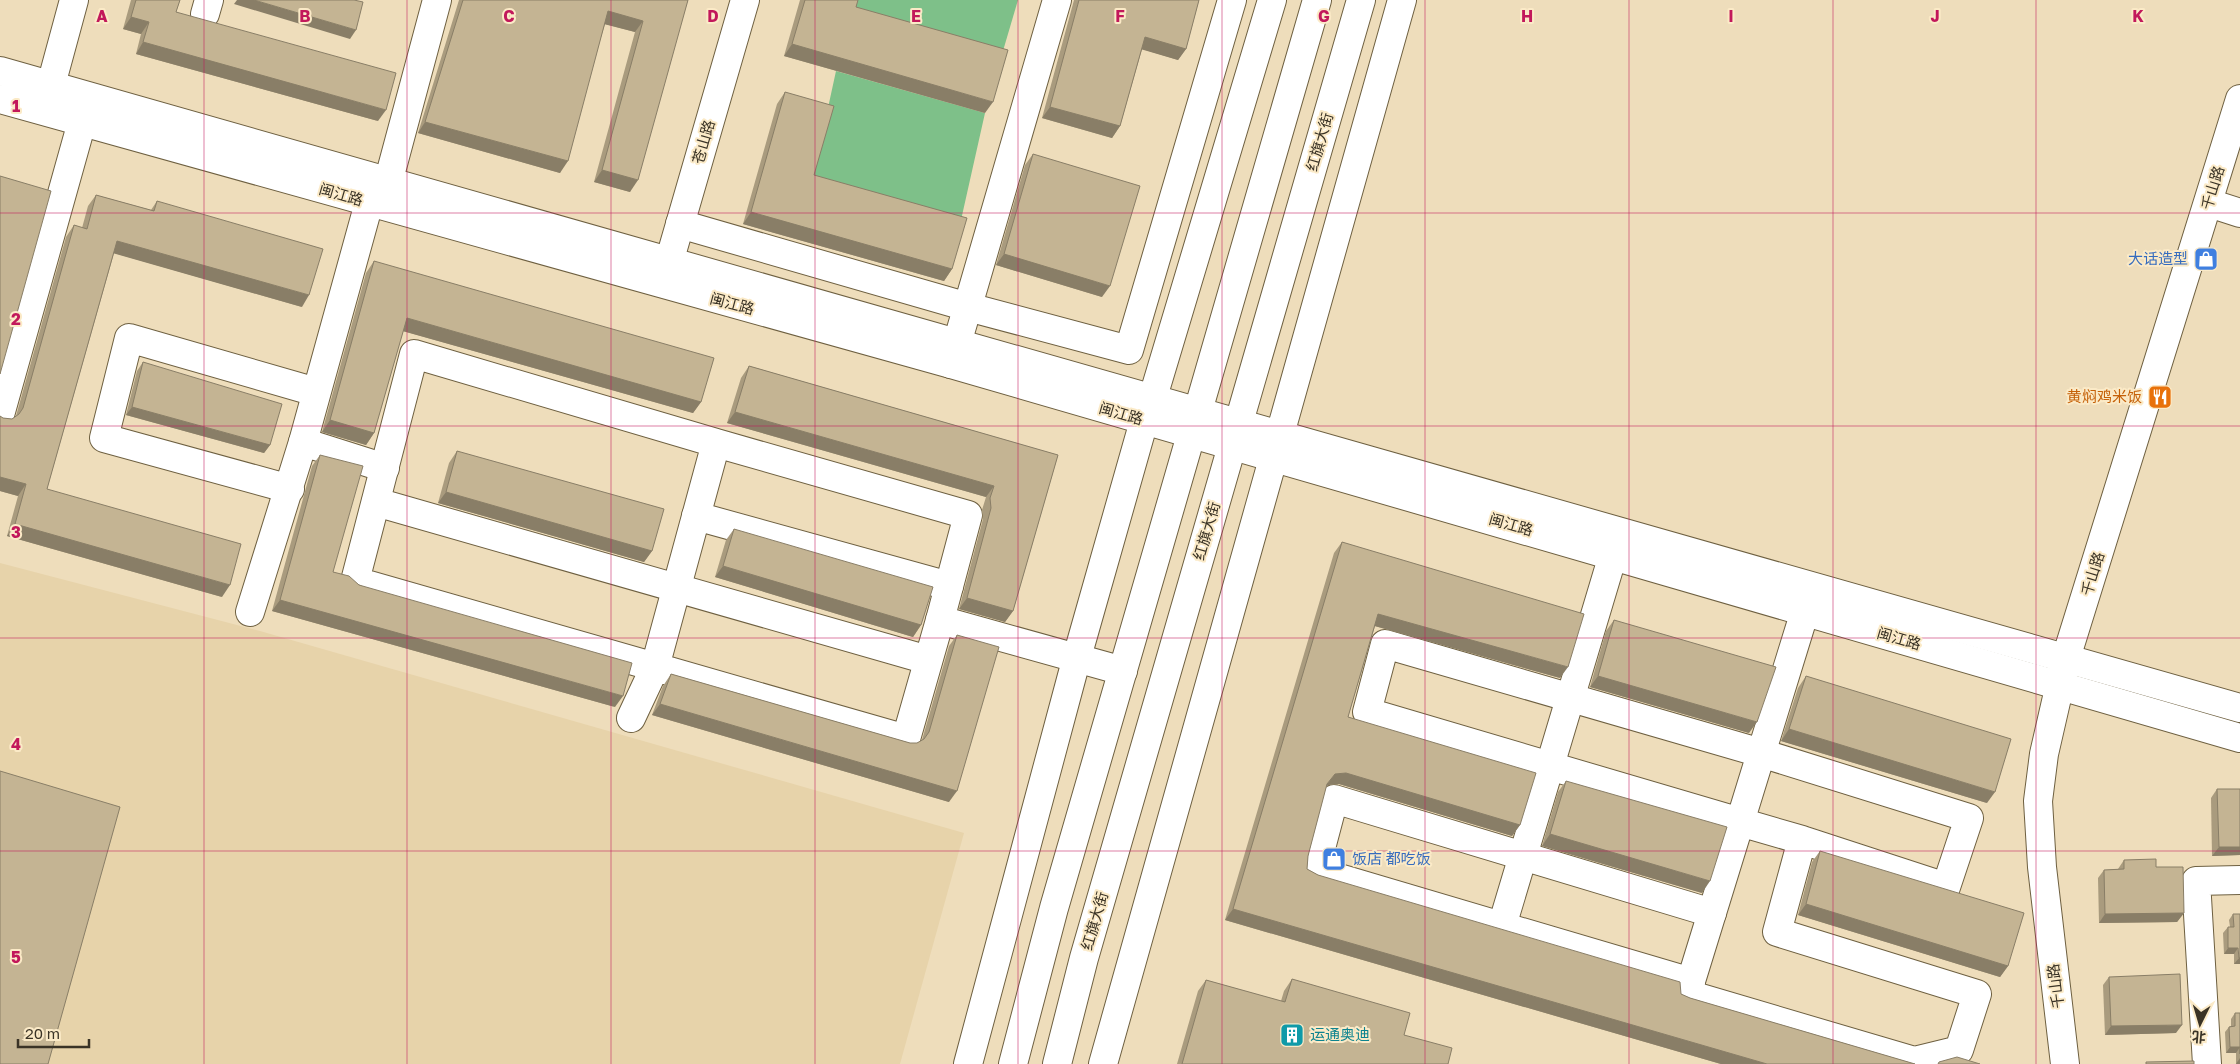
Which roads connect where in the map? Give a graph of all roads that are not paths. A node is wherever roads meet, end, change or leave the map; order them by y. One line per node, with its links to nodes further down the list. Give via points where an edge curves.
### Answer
1 (74, 0): 11 (main road)
2 (437, 0): 16 (main road)
3 (745, 0): 20 (main road, 苍山路)
4 (1057, 0): 22 (main road)
5 (1232, 0): 22 (main road, via 1129,350)
6 (1272, 0): 25 (main road)
7 (1317, 0): 27 (main road)
8 (1361, 0): 28 (main road, 红旗大街)
9 (1402, 0): 31 (main road)
10 (0, 71): 11 (main road, 闽江路)
11 (51, 85): 14 (main road); 16 (main road, 闽江路)
12 (2240, 98): 17 (main road, 千山路)
13 (1, 104): 14 (main road, 闽江路)
14 (44, 111): 15 (main road, 闽江路)
15 (82, 122): 18 (main road, 闽江路); 26 (main road)
16 (389, 181): 18 (main road); 21 (main road, 闽江路)
17 (2209, 203): 19 (main road); 43 (main road, 千山路)
18 (375, 205): 21 (main road, 闽江路); 24 (main road)
19 (2240, 213)
20 (680, 224): 21 (main road, 苍山路); 22 (main road)
21 (666, 272): 23 (main road, 闽江路)
22 (968, 307): 23 (main road)
23 (954, 353): 25 (main road, 闽江路)
24 (316, 392): 29 (main road); 33 (main road, via 129,338 104,438)
25 (1149, 409): 27 (main road, 闽江路); 42 (main road)
26 (0, 414)
27 (1195, 422): 28 (main road, 闽江路); 46 (main road)
28 (1235, 433): 31 (main road, 闽江路); 63 (main road, 红旗大街, via 1084,958)
29 (303, 442): 32 (main road); 33 (main road)
30 (716, 443): 32 (main road, via 414,354); 35 (main road); 37 (main road, via 968,515)
31 (1277, 446): 36 (main road, 闽江路); 43 (main road, 闽江路); 64 (main road)
32 (385, 468): 34 (main road)
33 (290, 489): 40 (main road)
34 (376, 502): 38 (main road); 45 (main road, via 355,581)
35 (696, 516): 37 (main road); 38 (main road)
36 (1613, 555): 39 (main road, 闽江路); 48 (main road)
37 (949, 586): 41 (main road)
38 (676, 588): 44 (main road); 45 (main road)
39 (1805, 611): 47 (main road, 闽江路); 52 (main road)
40 (250, 612)
41 (940, 620): 42 (main road); 44 (main road)
42 (1077, 657): 46 (main road); 61 (main road)
43 (2066, 658): 47 (main road, 千山路); 49 (main road, 闽江路)
44 (928, 660): 45 (main road, via 906,739)
45 (654, 667): 50 (main road)
46 (1123, 671): 62 (main road, via 1054,908)
47 (2058, 686): 51 (main road, 闽江路); 65 (main road, 千山路, via 2038,802 2042,867)
48 (1571, 698): 52 (main road); 53 (main road); 53 (main road, via 1385,644 1367,712)
49 (2240, 708)
50 (631, 718)
51 (2240, 738)
52 (1761, 753): 54 (main road); 55 (main road, via 1969,818 1946,887)
53 (1549, 765): 54 (main road); 56 (main road)
54 (1740, 822): 55 (main road); 58 (main road)
55 (1802, 840): 60 (main road, via 1777,932 1977,994 1959,1050 1914,1061 1687,994)
56 (1523, 856): 58 (main road); 59 (main road); 59 (main road, via 1334,799 1315,871)
57 (2240, 880): 66 (main road, via 2196,881)
58 (1712, 913): 60 (main road)
59 (1502, 926): 60 (main road)
60 (1691, 982)
61 (968, 1064)
62 (1013, 1064)
63 (1057, 1064)
64 (1103, 1064)
65 (2065, 1064)
66 (2207, 1064)

